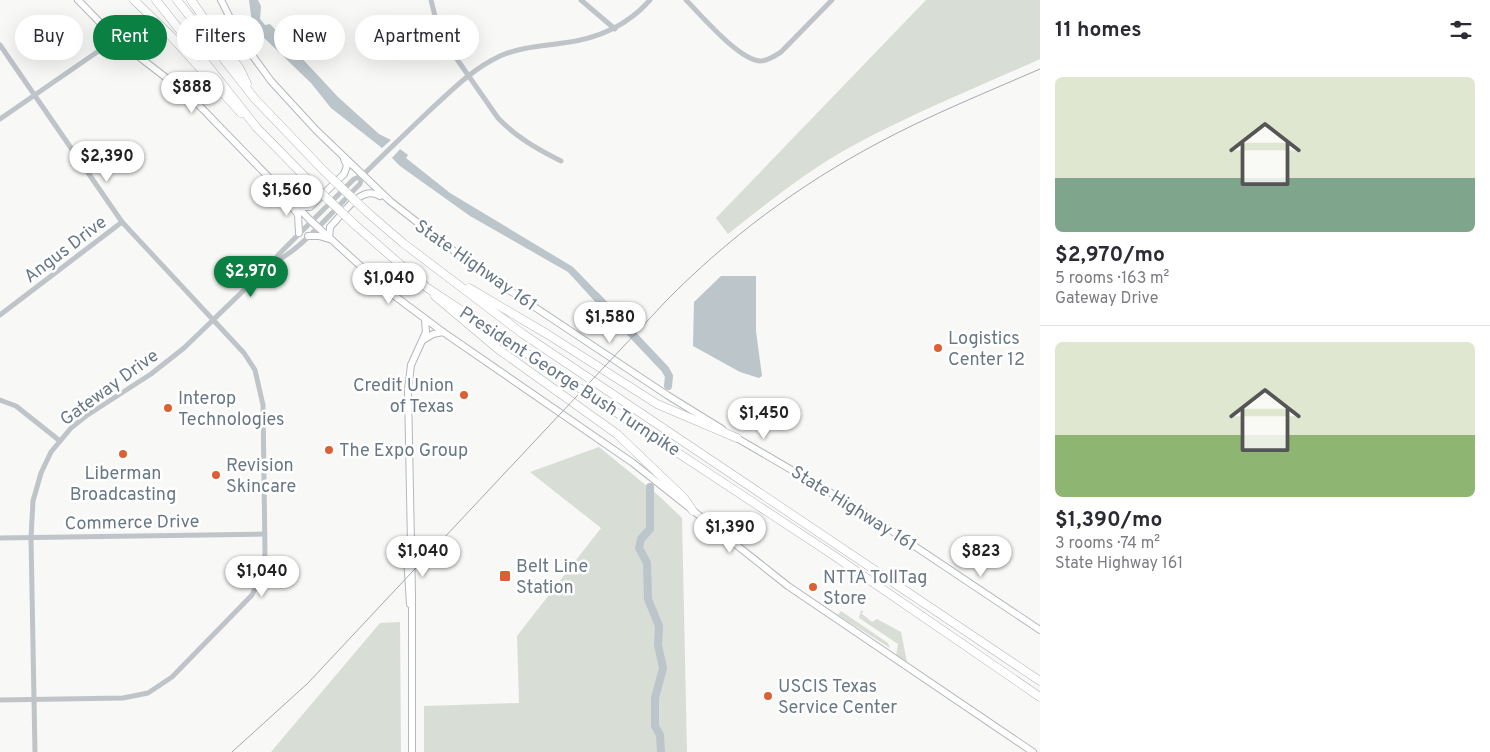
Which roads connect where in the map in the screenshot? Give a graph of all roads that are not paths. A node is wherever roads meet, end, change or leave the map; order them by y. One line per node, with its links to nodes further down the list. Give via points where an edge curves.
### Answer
1 (78, 0): 12 (main road)
2 (134, 0): 21 (highway, via 180,45 230,104)
3 (156, 0): 21 (highway, President George Bush Turnpike)
4 (177, 0): 19 (highway, President George Bush Turnpike)
5 (191, 0): 19 (highway, via 240,69)
6 (221, 0): 22 (main road, State Highway 161, via 252,57)
7 (430, 0): 17 (street, via 438,28)
8 (581, 0): 13 (street)
9 (650, 0): 13 (street, Gateway Drive)
10 (686, 0): 11 (street, via 744,54 762,61 781,52)
11 (832, 0)
12 (93, 15)
13 (615, 29): 17 (street, Gateway Drive, via 582,41 514,51)
14 (0, 45): 18 (street)
15 (93, 54): 18 (street)
16 (144, 60): 25 (main road, via 191,97)
17 (468, 75): 23 (street, via 508,129); 24 (street, Gateway Drive)
18 (34, 95): 20 (street); 28 (street)
19 (255, 99): 34 (highway, President George Bush Turnpike, bridge, via 367,212)
20 (0, 119)
21 (258, 128): 35 (highway, President George Bush Turnpike, bridge, via 354,224)
22 (343, 157): 24 (main road, State Highway 161); 25 (main road, via 347,166 344,174 310,207)
23 (561, 161)
24 (362, 176): 26 (main road, State Highway 161); 27 (street, Gateway Drive, via 354,179); 29 (street, Gateway Drive, via 360,184)
25 (287, 198): 27 (main road); 30 (main road, via 298,215)
26 (390, 201): 32 (main road, via 374,192 363,193 330,227); 42 (main road, State Highway 161, via 473,266)
27 (311, 221): 29 (main road); 30 (street, Gateway Drive)
28 (122, 222): 36 (street, Angus Drive); 38 (street)
29 (317, 228): 31 (street, Gateway Drive); 32 (main road)
30 (299, 233): 33 (street, Gateway Drive)
31 (308, 236): 32 (main road); 33 (street, Gateway Drive, via 283,258)
32 (329, 239): 37 (main road)
33 (274, 261): 38 (street, Gateway Drive)
34 (433, 267): 42 (highway, via 547,334 644,397 674,413); 49 (highway, President George Bush Turnpike, via 522,334)
35 (426, 287): 44 (highway, via 498,349 617,434 684,498); 50 (highway, President George Bush Turnpike, via 830,553)
36 (0, 315)
37 (426, 320): 39 (main road); 40 (main road)
38 (214, 321): 43 (street, Gateway Drive, via 151,374 86,416); 45 (street, via 244,353 259,380 263,405)
39 (443, 332): 40 (main road); 44 (main road, via 623,455)
40 (423, 340): 54 (main road, via 411,366 408,383)
41 (0, 400): 43 (street, via 16,406)
42 (737, 438): 48 (main road, State Highway 161, via 862,511)
43 (60, 441): 47 (street, Gateway Drive, via 37,485)
44 (693, 511): 55 (main road, via 788,586)
45 (264, 534): 47 (street, Commerce Drive); 52 (street, via 262,574 252,595 164,684 138,696 123,698)
46 (0, 538): 47 (street, Commerce Drive)
47 (31, 538): 52 (street, Gateway Drive)
48 (1040, 630)
49 (1040, 681)
50 (1040, 697)
51 (0, 700): 52 (street)
52 (34, 700): 53 (street, Gateway Drive)
53 (35, 752)
54 (412, 752)
55 (1033, 752)

